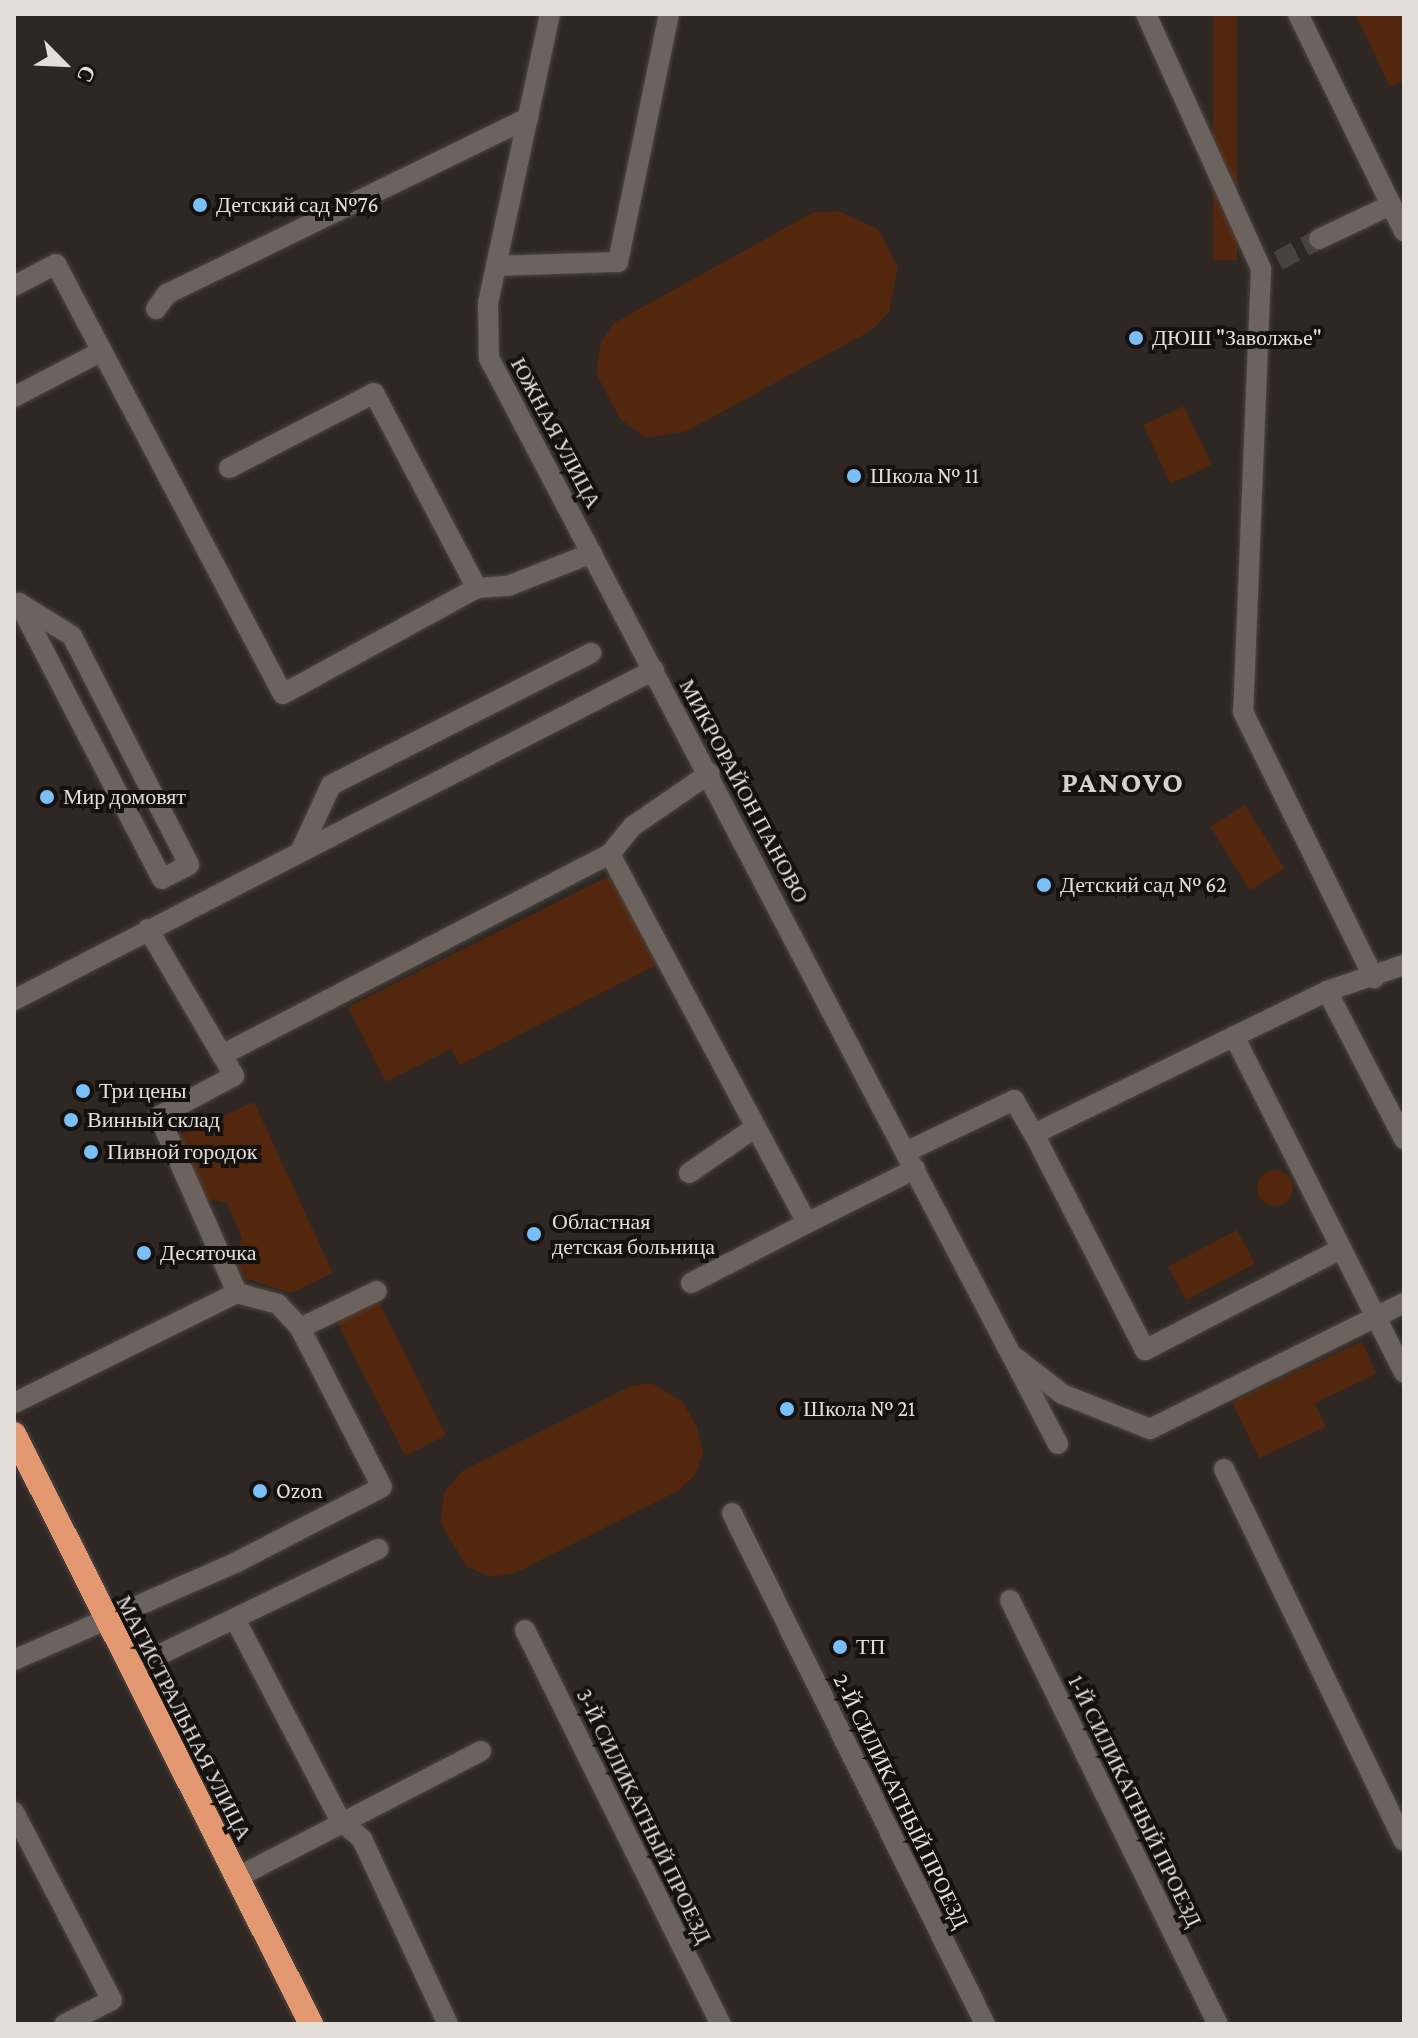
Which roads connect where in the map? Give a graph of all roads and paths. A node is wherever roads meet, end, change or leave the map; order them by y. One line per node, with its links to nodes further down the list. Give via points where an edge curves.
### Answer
1 (550, 14): 5 (street, ЮЖНАЯ УЛИЦА)
2 (669, 14): 9 (street, via 618,262)
3 (1146, 14): 27 (street, via 1269,265 1243,712)
4 (1298, 14): 6 (street)
5 (528, 118): 9 (street, ЮЖНАЯ УЛИЦА); 11 (street, via 167,294)
6 (1391, 205): 7 (street); 8 (street)
7 (1404, 231)
8 (1319, 239)
9 (496, 266): 15 (street, ЮЖНАЯ УЛИЦА, via 489,358)
10 (14, 286): 12 (street, via 56,264)
11 (156, 309)
12 (102, 351): 13 (street); 16 (street, via 283,694)
13 (14, 397)
14 (229, 468): 16 (street, via 374,393)
15 (592, 553): 16 (street, via 508,586); 19 (street, ЮЖНАЯ УЛИЦА)
16 (477, 588)
17 (16, 600): 23 (street); 23 (street, via 72,636 189,865)
18 (591, 653): 21 (street, via 331,785)
19 (654, 670): 20 (street, МИКРОРАЙОН ПАНОВО); 21 (street, МИКРОРАЙОН ПАНОВО)
20 (710, 773): 22 (street, via 633,826); 35 (street, МИКРОРАЙОН ПАНОВО)
21 (302, 848): 24 (street, МИКРОРАЙОН ПАНОВО)
22 (610, 854): 31 (street); 32 (street)
23 (162, 879): 24 (street)
24 (176, 914): 25 (street, МИКРОРАЙОН ПАНОВО)
25 (148, 929): 29 (street, МИКРОРАЙОН ПАНОВО); 31 (street)
26 (1404, 965): 27 (street)
27 (1374, 978): 28 (street)
28 (1327, 991): 30 (street); 34 (street)
29 (14, 1000)
30 (1234, 1036): 33 (street); 38 (street)
31 (222, 1055): 41 (street, via 234,1076 159,1116)
32 (756, 1127): 36 (street); 37 (street)
33 (1034, 1134): 35 (street, via 1014,1100); 38 (street, via 1145,1350)
34 (1404, 1139)
35 (910, 1161): 37 (street); 45 (street, МИКРОРАЙОН ПАНОВО)
36 (689, 1173)
37 (807, 1223): 39 (street)
38 (1341, 1249): 43 (street)
39 (691, 1283)
40 (377, 1291): 44 (street)
41 (237, 1293): 44 (street, via 278,1304); 47 (street)
42 (1404, 1303): 43 (street)
43 (1376, 1318): 45 (street, via 1150,1429 1062,1394); 46 (street)
44 (300, 1328): 55 (street, via 382,1487 235,1563)
45 (1010, 1353): 49 (street, МИКРОРАЙОН ПАНОВО)
46 (1404, 1372)
47 (14, 1403)
48 (14, 1434): 50 (highway, МАГИСТРАЛЬНАЯ УЛИЦА)
49 (1058, 1444)
50 (21, 1463): 55 (highway, МАГИСТРАЛЬНАЯ УЛИЦА)
51 (1224, 1469): 63 (street)
52 (732, 1513): 69 (street, 2-Й СИЛИКАТНЫЙ ПРОЕЗД)
53 (378, 1549): 56 (street)
54 (1010, 1600): 70 (street, 1-Й СИЛИКАТНЫЙ ПРОЕЗД)
55 (103, 1618): 58 (street); 59 (highway, МАГИСТРАЛЬНАЯ УЛИЦА)
56 (235, 1619): 59 (street); 62 (street)
57 (525, 1630): 68 (street, 3-Й СИЛИКАТНЫЙ ПРОЕЗД)
58 (14, 1660)
59 (130, 1669): 64 (highway, МАГИСТРАЛЬНАЯ УЛИЦА)
60 (481, 1751): 62 (street)
61 (14, 1812): 65 (street, via 112,2000)
62 (340, 1820): 64 (street); 67 (street, via 362,1839)
63 (1404, 1841)
64 (236, 1878): 66 (highway, МАГИСТРАЛЬНАЯ УЛИЦА)
65 (65, 2024)
66 (311, 2024)
67 (448, 2024)
68 (721, 2024)
69 (985, 2024)
70 (1218, 2024)

